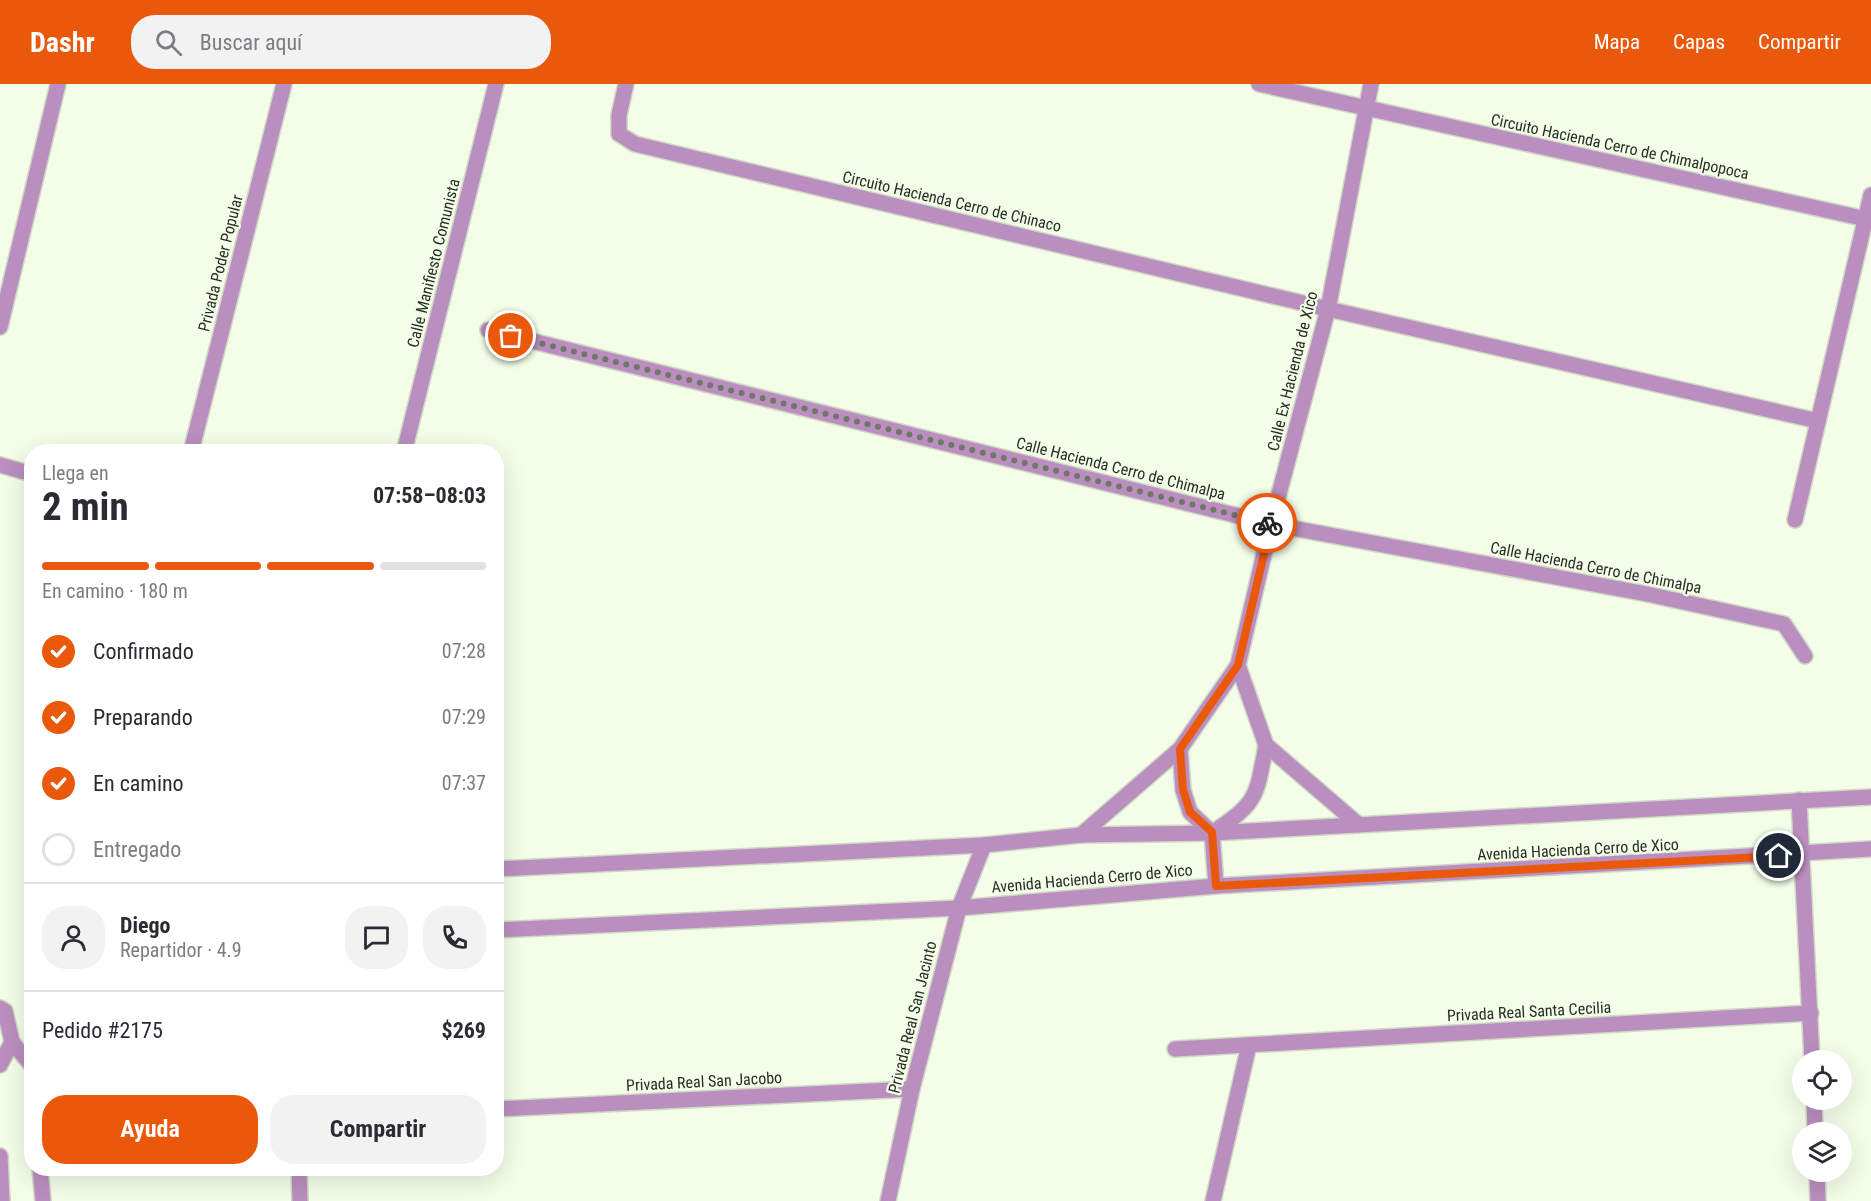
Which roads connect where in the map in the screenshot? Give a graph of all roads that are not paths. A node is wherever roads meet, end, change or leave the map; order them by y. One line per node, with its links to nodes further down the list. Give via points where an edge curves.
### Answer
1 (58, 84): 11 (street)
2 (284, 84): 14 (street, Privada Poder Popular)
3 (496, 84): 15 (street, Calle Manifiesto Comunista)
4 (626, 84): 10 (street, Circuito Hacienda Cerro de Chinaco, via 619,134 635,144)
5 (1259, 84): 7 (street)
6 (1371, 84): 7 (street, Calle Ex Hacienda de Xico)
7 (1366, 108): 9 (street, Circuito Hacienda Cerro de Chimalpopoca); 10 (street, Calle Ex Hacienda de Xico)
8 (1871, 195): 9 (street)
9 (1866, 219): 13 (street)
10 (1328, 309): 13 (street); 19 (street, Calle Ex Hacienda de Xico)
11 (0, 327)
12 (488, 330): 19 (street, Calle Hacienda Cerro de Chimalpa)
13 (1818, 421): 18 (street)
14 (193, 444)
15 (406, 444)
16 (0, 465): 17 (street)
17 (24, 472)
18 (1795, 520)
19 (1271, 524): 20 (street, Calle Hacienda Cerro de Chimalpa, via 1647,594 1784,624); 21 (street, Calle Ex Hacienda de Xico)
20 (1804, 656)
21 (1238, 665): 22 (street); 23 (street, Calle Ex Hacienda de Xico)
22 (1266, 745): 26 (street); 27 (street, via 1257,794 1241,813)
23 (1180, 749): 27 (street, via 1183,790 1190,812); 28 (street, Calle Ex Hacienda de Xico)
24 (1871, 797): 25 (street)
25 (1799, 800): 26 (street); 31 (street)
26 (1359, 825): 27 (street)
27 (1212, 832): 28 (street); 33 (street)
28 (1081, 835): 29 (street)
29 (984, 845): 32 (street); 34 (street, Privada Real San Jacinto)
30 (1871, 849): 31 (street, Avenida Hacienda Cerro de Xico)
31 (1802, 854): 33 (street, Avenida Hacienda Cerro de Xico); 37 (street)
32 (504, 869)
33 (1216, 886): 34 (street, Avenida Hacienda Cerro de Xico)
34 (958, 908): 35 (street, Avenida Hacienda Cerro de Xico); 44 (street, Privada Real San Jacinto)
35 (504, 930)
36 (0, 1008): 38 (street, via 5,1011)
37 (1811, 1012): 39 (street, Privada Real Santa Cecilia); 41 (street)
38 (12, 1042): 42 (street); 43 (street)
39 (1250, 1046): 40 (street, Privada Real Santa Cecilia); 54 (street)
40 (1175, 1050)
41 (1812, 1050)
42 (24, 1056)
43 (0, 1065)
44 (912, 1089): 45 (street, Privada Real San Jacobo); 53 (street, Privada Real San Jacinto)
45 (504, 1109)
46 (0, 1156): 50 (street)
47 (40, 1176): 51 (street)
48 (299, 1176): 52 (street)
49 (1817, 1182): 55 (street)
50 (2, 1201)
51 (42, 1201)
52 (300, 1201)
53 (888, 1201)
54 (1213, 1201)
55 (1818, 1201)

